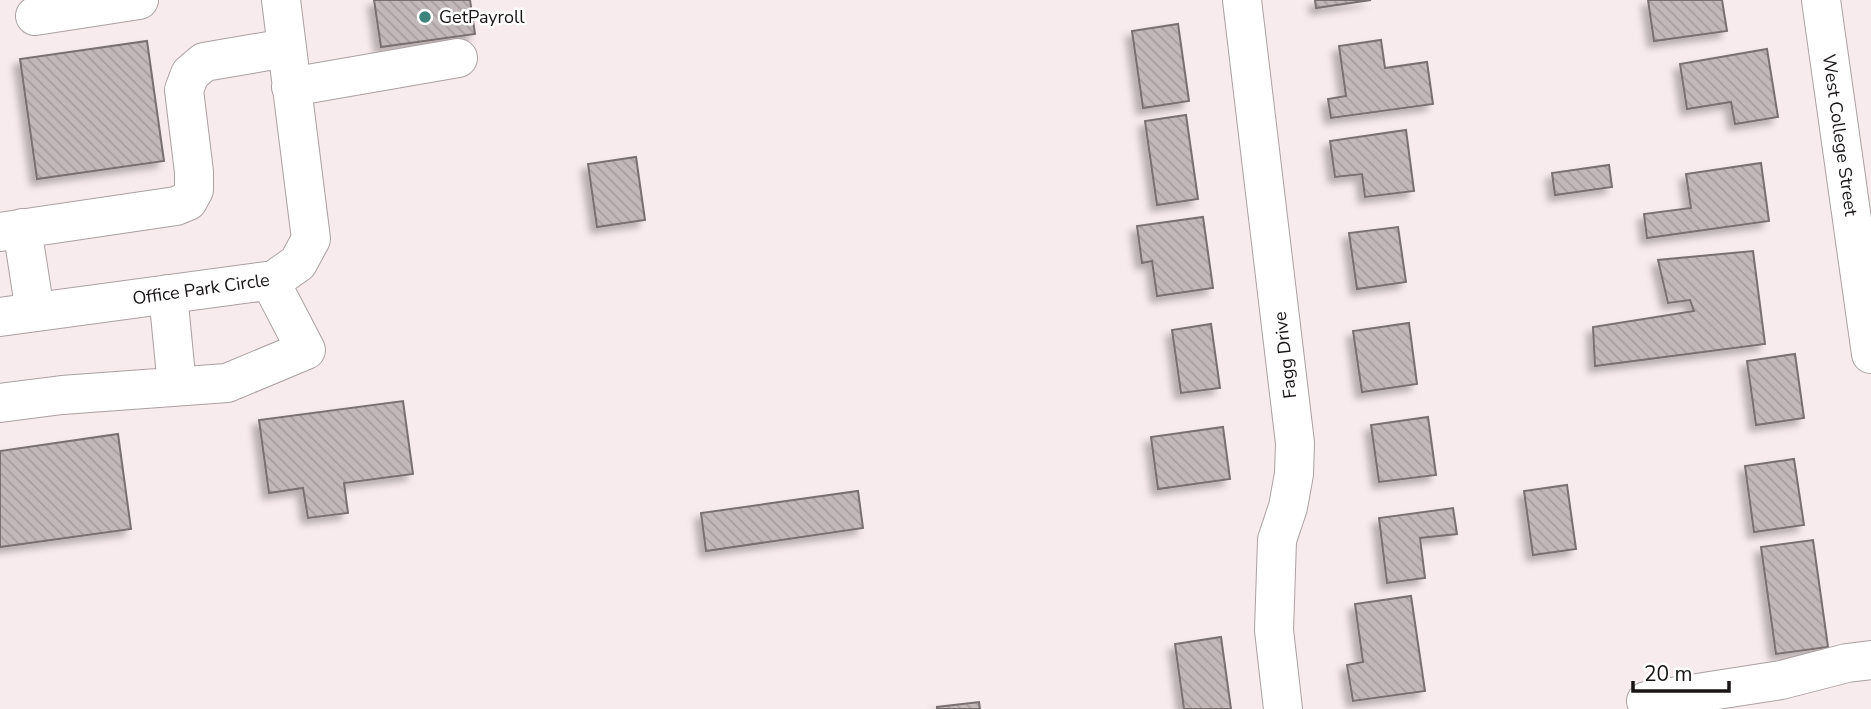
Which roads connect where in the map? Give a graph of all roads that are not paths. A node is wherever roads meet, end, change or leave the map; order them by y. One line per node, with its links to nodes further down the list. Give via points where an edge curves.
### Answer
1 (139, 0): 5 (street)
2 (281, 0): 6 (street, Office Park Circle)
3 (1242, 0): 19 (street, Fagg Drive, via 1295,443 1294,474 1277,552 1274,630)
4 (1821, 0): 9 (street, West College Street)
5 (35, 16)
6 (286, 48): 8 (street, Office Park Circle); 10 (street, via 204,62 190,74 184,90 194,190 188,201)
7 (458, 58): 8 (street)
8 (291, 87): 11 (street, Office Park Circle, via 311,239 298,263)
9 (1860, 201): 14 (street, West College Street)
10 (11, 230): 13 (street)
11 (270, 281): 12 (street, Office Park Circle); 15 (street, via 306,350 227,383)
12 (168, 294): 13 (street, Office Park Circle); 15 (street)
13 (18, 314)
14 (1871, 354)
15 (177, 386): 16 (street)
16 (0, 403)
17 (1871, 660): 18 (street, via 1781,680)
18 (1646, 701)
19 (1283, 709)

